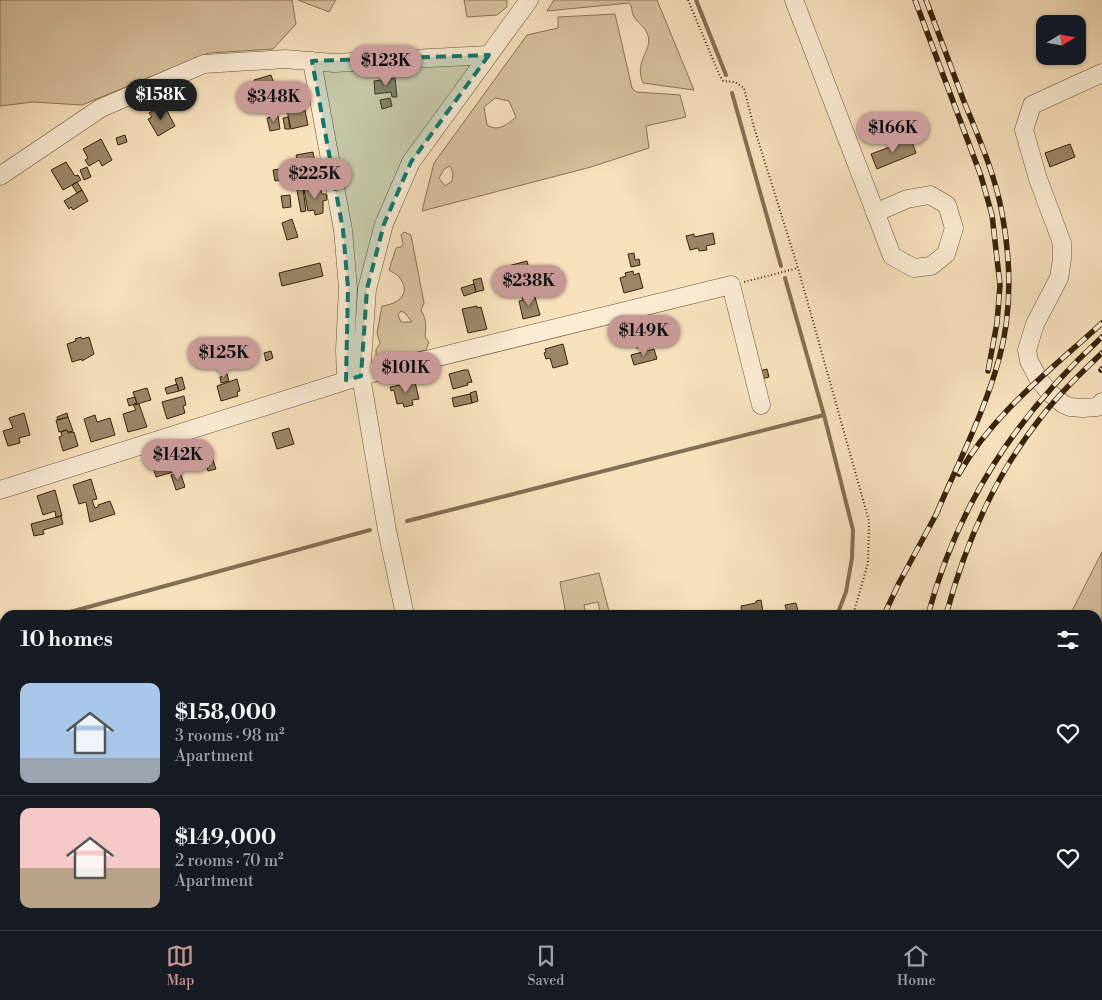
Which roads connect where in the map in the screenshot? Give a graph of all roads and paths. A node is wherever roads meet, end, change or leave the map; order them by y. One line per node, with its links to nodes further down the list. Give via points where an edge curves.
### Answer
1 (530, 0): 4 (street)
2 (688, 0): 9 (path, via 723,81 735,82 744,88)
3 (794, 0): 8 (street)
4 (489, 55): 5 (street, via 334,63); 11 (street, via 411,162 384,224 367,289)
5 (312, 61): 7 (street, via 285,59 204,64 102,108); 11 (street, via 343,230 348,288 345,350)
6 (1102, 74): 12 (street, via 1032,105 1024,130 1062,243 1059,278 1035,324 1027,350 1029,361 1048,392 1063,404 1083,408 1097,407)
7 (0, 176)
8 (875, 213): 8 (street, via 892,256 914,268 931,266 946,254 954,228 947,205 930,195 907,199)
9 (798, 268): 10 (path); 16 (path, via 869,521 868,563)
10 (731, 285): 11 (street); 13 (street)
11 (353, 378): 14 (street); 15 (street)
12 (1102, 402)
13 (761, 405)
14 (0, 490)
15 (404, 610)
16 (854, 610)

